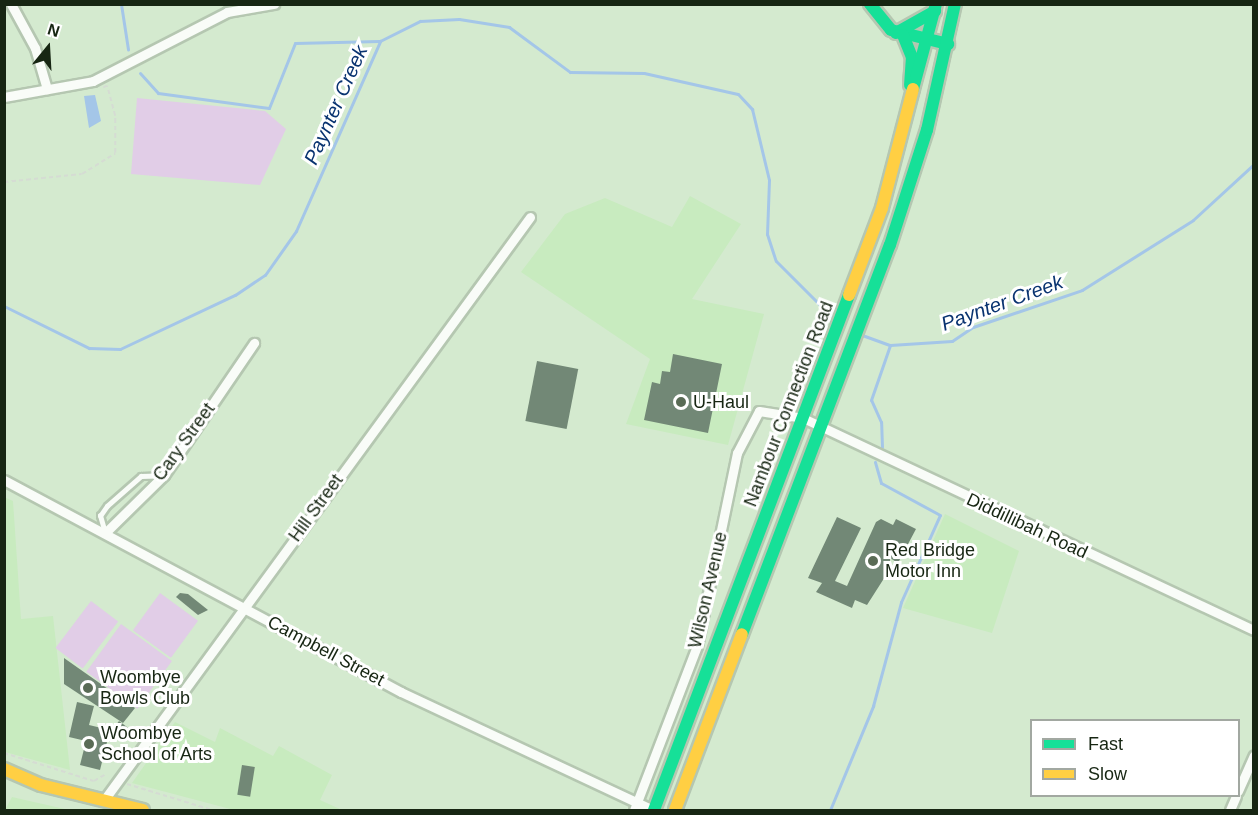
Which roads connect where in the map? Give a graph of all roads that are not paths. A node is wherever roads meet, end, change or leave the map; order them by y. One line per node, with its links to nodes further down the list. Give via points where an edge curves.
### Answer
1 (11, 4): 10 (street, via 35,48)
2 (274, 4): 5 (street)
3 (870, 4): 7 (main road, via 878,21)
4 (956, 4): 9 (main road, Nambour Connection Road)
5 (225, 8): 10 (street, via 93,81)
6 (936, 8): 7 (main road); 8 (main road, Nambour Connection Road)
7 (900, 34): 8 (main road); 12 (main road, via 913,74)
8 (929, 40): 9 (main road); 12 (main road, Nambour Connection Road)
9 (948, 44): 16 (main road, Nambour Connection Road, via 917,164)
10 (47, 89): 11 (street)
11 (4, 98)
12 (903, 140): 15 (main road, Nambour Connection Road)
13 (530, 217): 20 (street, Hill Street)
14 (254, 343): 17 (street, Cary Street)
15 (803, 418): 16 (street, Diddillibah Road); 26 (street, Wilson Avenue, via 766,409 752,416 745,431 704,625); 28 (main road, Nambour Connection Road)
16 (821, 427): 21 (street, Diddillibah Road); 29 (main road, Nambour Connection Road)
17 (164, 475): 19 (street, Cary Street); 19 (lane, via 141,476 107,506 100,516)
18 (4, 480): 19 (street, Campbell Street)
19 (105, 533): 20 (street, Campbell Street)
20 (244, 606): 25 (street, Hill Street); 26 (street, Campbell Street, via 401,692)
21 (1254, 630)
22 (1254, 755): 24 (street)
23 (4, 769): 25 (main road, via 41,785)
24 (1240, 788)
25 (104, 800): 27 (main road)
26 (635, 808): 28 (street, Campbell Street)
27 (143, 810)
28 (653, 810)
29 (675, 810)

